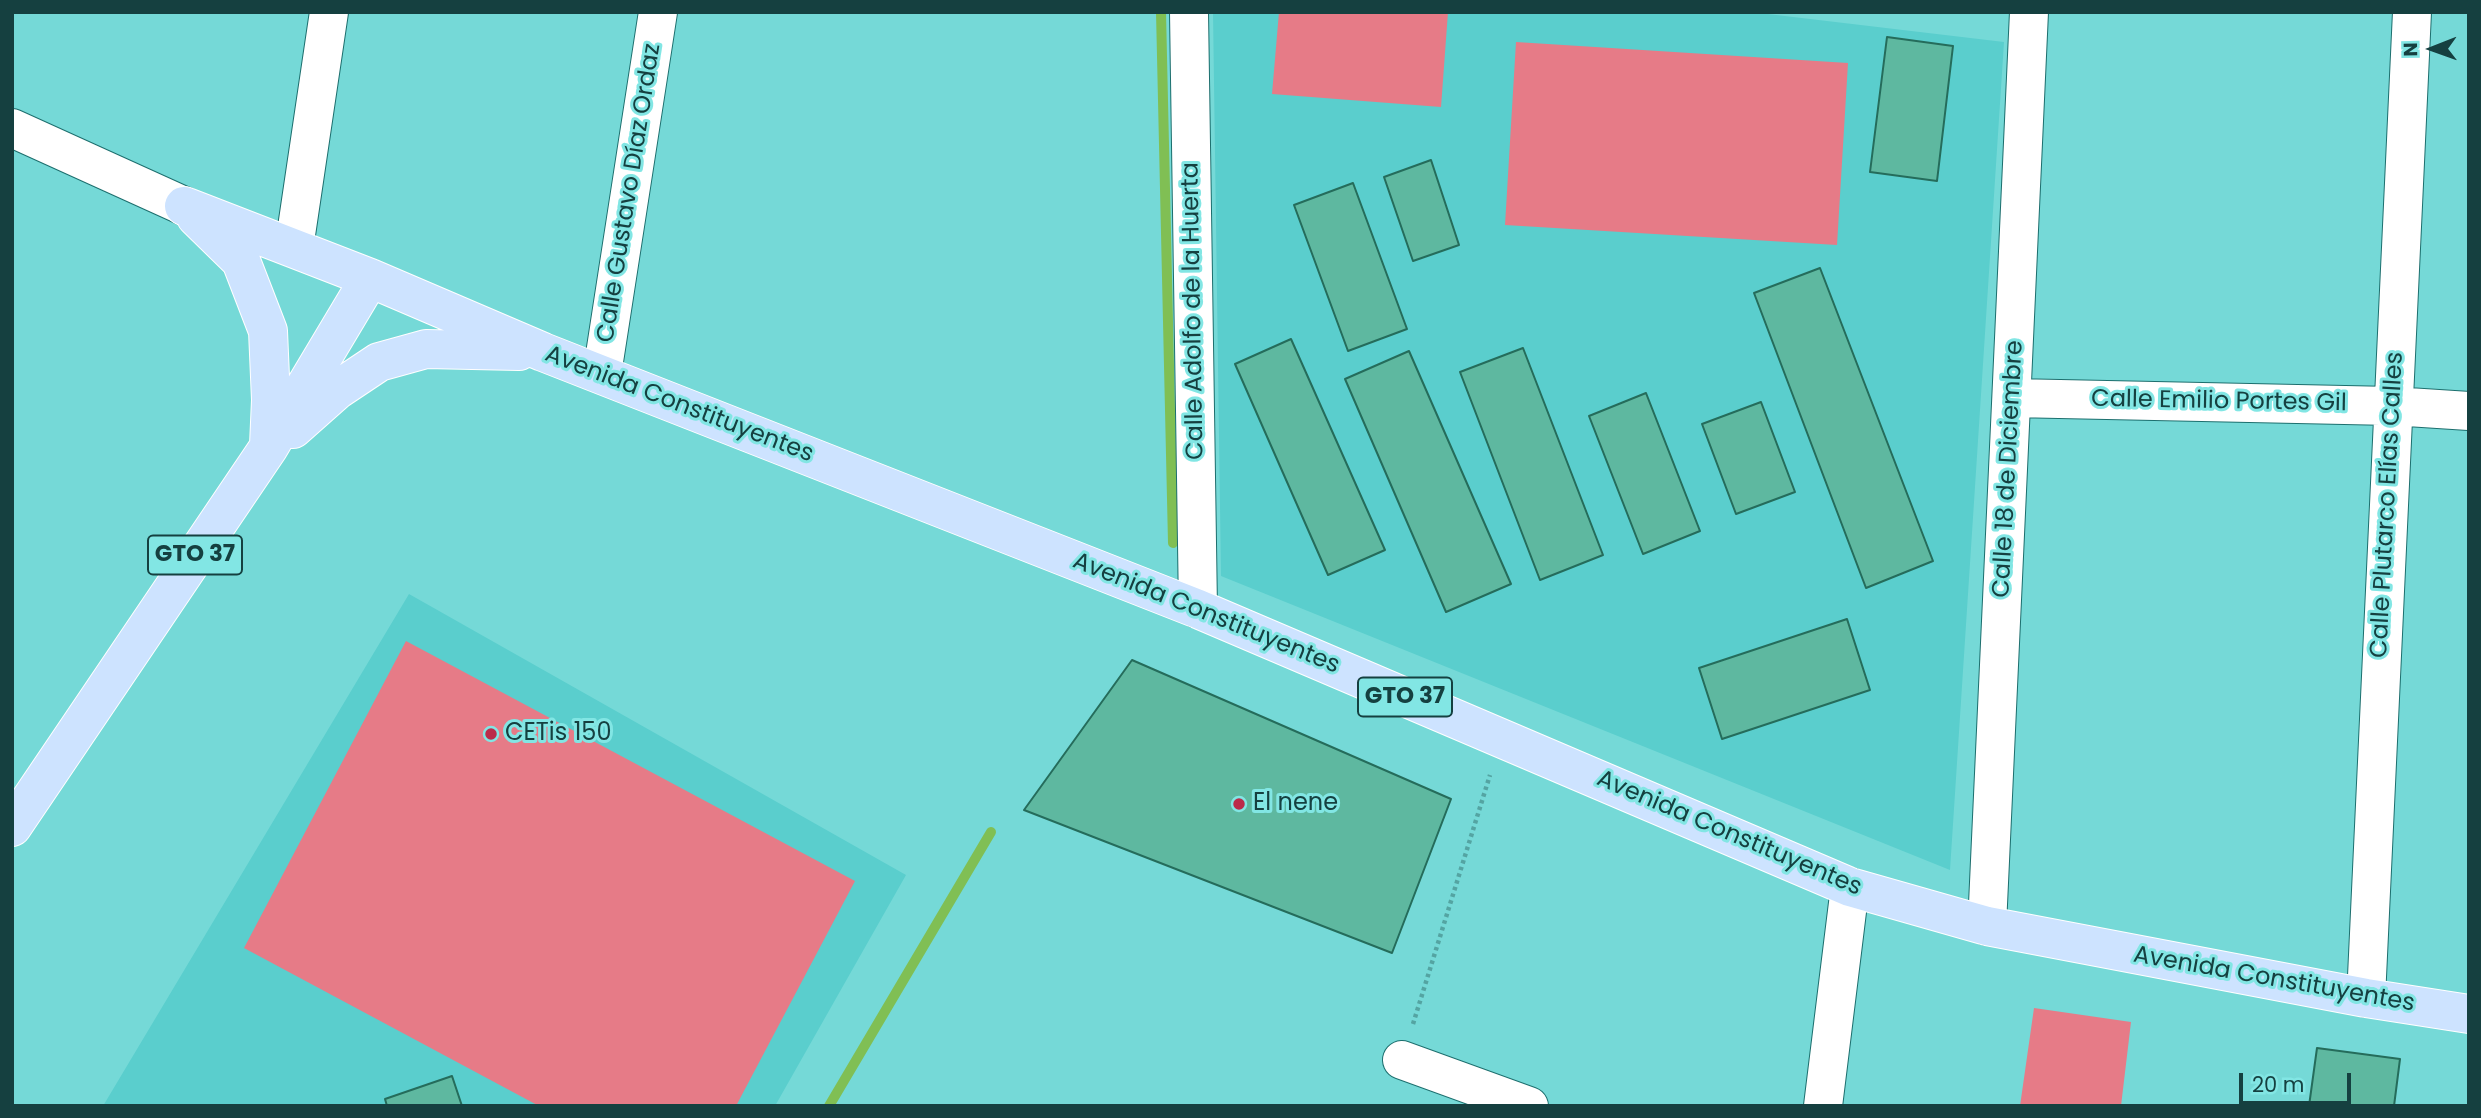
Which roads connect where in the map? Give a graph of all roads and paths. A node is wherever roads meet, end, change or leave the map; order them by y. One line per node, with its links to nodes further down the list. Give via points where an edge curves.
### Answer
1 (329, 12): 8 (street)
2 (657, 12): 11 (street, Calle Gustavo Díaz Ordaz)
3 (1189, 12): 16 (street, Calle Adolfo de la Huerta)
4 (2412, 12): 13 (street, Calle Plutarco Elías Calles)
5 (2019, 13): 12 (street, Calle 18 de Diciembre)
6 (12, 128): 7 (street, Avenida Constituyentes)
7 (184, 206): 8 (main road, Avenida Constituyentes); 15 (main road, via 241,261 268,331)
8 (294, 248): 9 (main road, Avenida Constituyentes)
9 (370, 278): 10 (main road, Avenida Constituyentes / GTO 37); 15 (main road, GTO 37)
10 (543, 352): 11 (main road, Avenida Constituyentes / GTO 37); 15 (main road, via 426,349 379,362 337,390)
11 (602, 374): 16 (main road, Avenida Constituyentes / GTO 37)
12 (2012, 398): 13 (street, Calle Emilio Portes Gil); 20 (street, Calle 18 de Diciembre)
13 (2392, 406): 14 (street, Calle Emilio Portes Gil); 21 (street, Calle Plutarco Elías Calles)
14 (2469, 411)
15 (269, 447): 18 (main road, GTO 37)
16 (1198, 609): 17 (main road, Avenida Constituyentes / GTO 37)
17 (1502, 738): 19 (main road, Avenida Constituyentes / GTO 37); 23 (path)
18 (12, 827)
19 (1850, 887): 20 (main road, Avenida Constituyentes / GTO 37); 25 (street)
20 (1987, 926): 21 (main road, Avenida Constituyentes / GTO 37)
21 (2366, 998): 22 (main road, Avenida Constituyentes / GTO 37)
22 (2469, 1014)
23 (1402, 1060): 24 (street)
24 (1530, 1106)
25 (1823, 1106)

